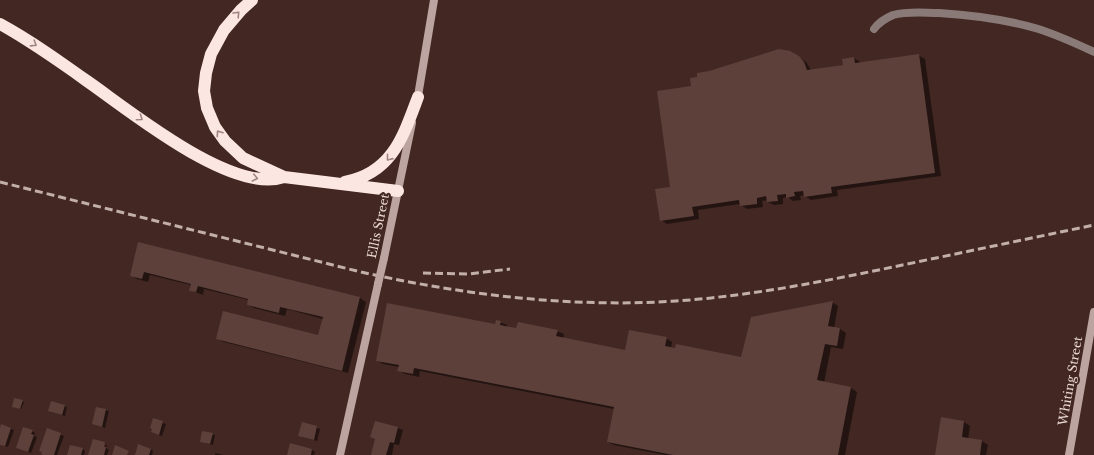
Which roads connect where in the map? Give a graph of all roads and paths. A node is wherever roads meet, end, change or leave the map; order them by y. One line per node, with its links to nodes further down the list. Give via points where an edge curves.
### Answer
1 (252, 0): 7 (highway, one-way to 1, via 234,152 214,127 206,103 206,73 216,45 231,20)
2 (434, 0): 6 (street, Ellis Street)
3 (0, 24): 7 (highway, one-way to 7, via 52,56 196,156 225,169 259,179 272,180)
4 (874, 29): 5 (street, via 886,18 905,13 975,16 1037,29)
5 (1094, 52)
6 (418, 97): 8 (highway, one-way to 8, via 400,140 387,160 366,175); 9 (street, Ellis Street)
7 (284, 177): 8 (highway)
8 (338, 183): 9 (highway)
9 (398, 191): 11 (street, Ellis Street, bridge)
10 (1094, 312): 12 (street, Whiting Street)
11 (340, 455)
12 (1069, 455)

